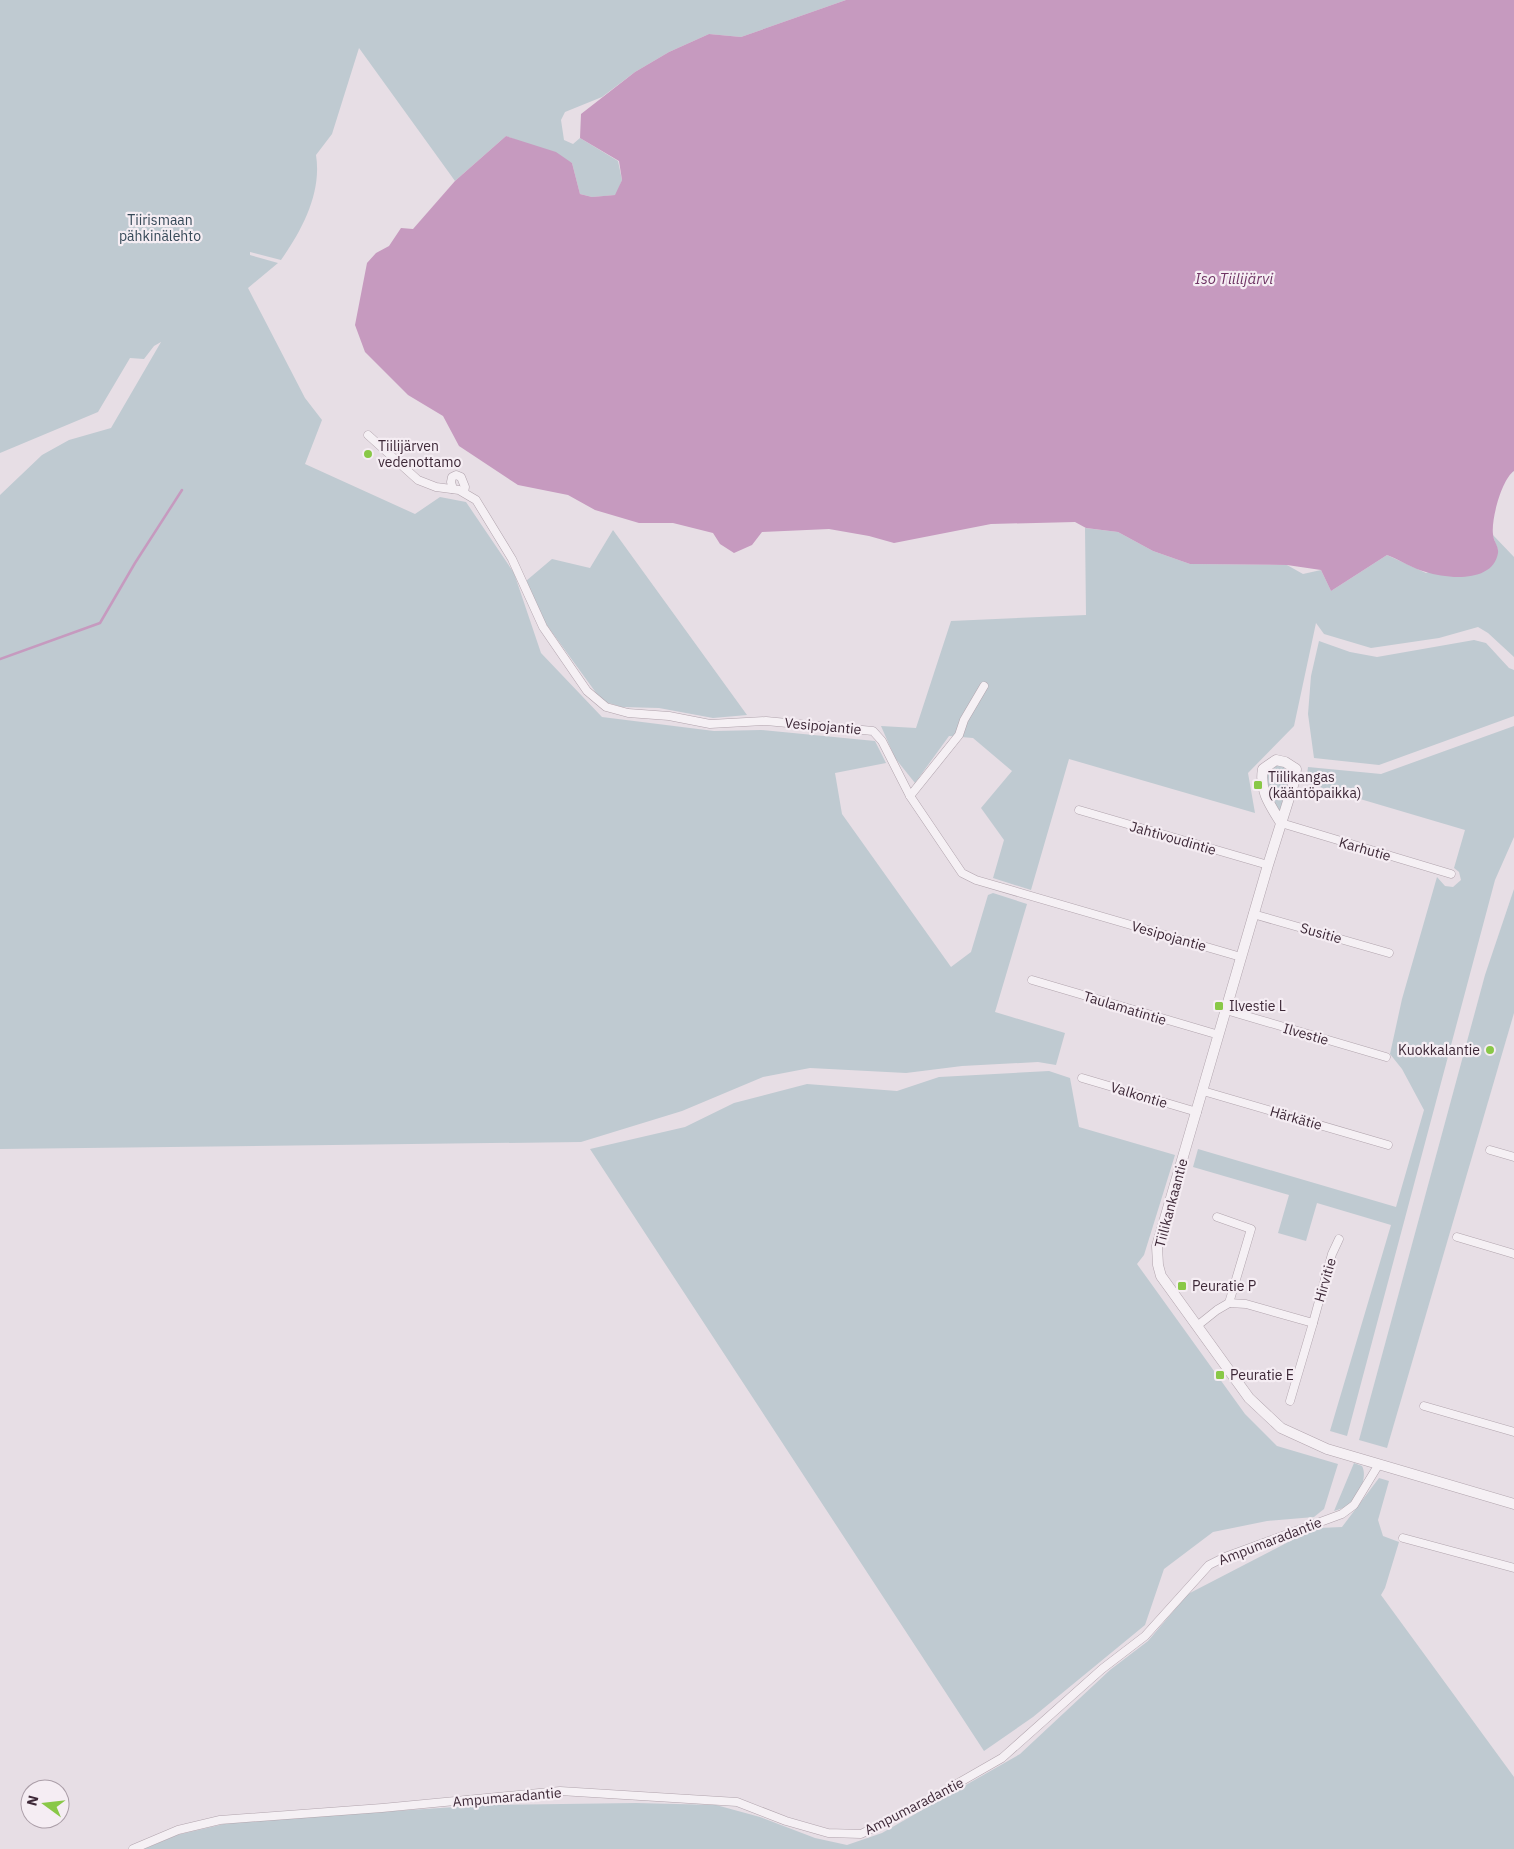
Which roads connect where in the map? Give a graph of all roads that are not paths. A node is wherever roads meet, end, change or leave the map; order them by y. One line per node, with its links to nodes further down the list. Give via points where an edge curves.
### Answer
1 (368, 435): 2 (street, Vesipojantie, via 418,480)
2 (453, 489): 3 (street, Vesipojantie); 3 (street, Vesipojantie, via 450,482 456,475 461,477)
3 (464, 492): 5 (street, Vesipojantie, via 476,500 503,544 543,627 598,702 622,712 710,724 766,721 873,731 882,741)
4 (984, 686): 5 (street, via 958,735)
5 (910, 796): 12 (street, Vesipojantie, via 955,865 976,880)
6 (1079, 810): 8 (street, Jahtivoudintie)
7 (1281, 823): 7 (street, Tiilikankaantie, via 1296,769 1276,760 1263,769 1261,779 1265,796); 8 (street, Tiilikankaantie); 9 (street, Karhutie)
8 (1268, 865): 10 (street, Tiilikankaantie)
9 (1451, 874)
10 (1253, 914): 11 (street, Susitie); 12 (street, Tiilikankaantie)
11 (1389, 953)
12 (1241, 957): 14 (street, Tiilikankaantie)
13 (1032, 980): 15 (street, Taulamatintie)
14 (1226, 1010): 15 (street, Tiilikankaantie); 16 (street, Ilvestie)
15 (1218, 1035): 18 (street, Tiilikankaantie)
16 (1386, 1057)
17 (1082, 1078): 19 (street, Valkontie)
18 (1203, 1091): 19 (street, Tiilikankaantie); 20 (street, Härkätie)
19 (1197, 1112): 29 (street, Tiilikankaantie, via 1157,1246 1161,1276)
20 (1388, 1145)
21 (1490, 1150): 22 (street)
22 (1514, 1157)
23 (1217, 1217): 27 (street, via 1251,1230)
24 (1457, 1237): 26 (street)
25 (1339, 1239): 28 (street, Hirvitie)
26 (1514, 1254)
27 (1229, 1303): 28 (street, via 1246,1304); 29 (street)
28 (1313, 1323): 30 (street, Hirvitie)
29 (1197, 1326): 33 (street, Tiilikankaantie, via 1249,1398 1274,1423 1311,1443)
30 (1290, 1401)
31 (1424, 1406): 32 (street)
32 (1514, 1432)
33 (1379, 1464): 34 (street, Tiilikankaantie); 37 (street, Ampumaradantie, via 1354,1505 1342,1514 1209,1565 1145,1636 1002,1758 861,1834 828,1833 737,1802 560,1792 220,1820 178,1830)
34 (1514, 1504)
35 (1403, 1538): 36 (street)
36 (1514, 1568)
37 (134, 1849)

